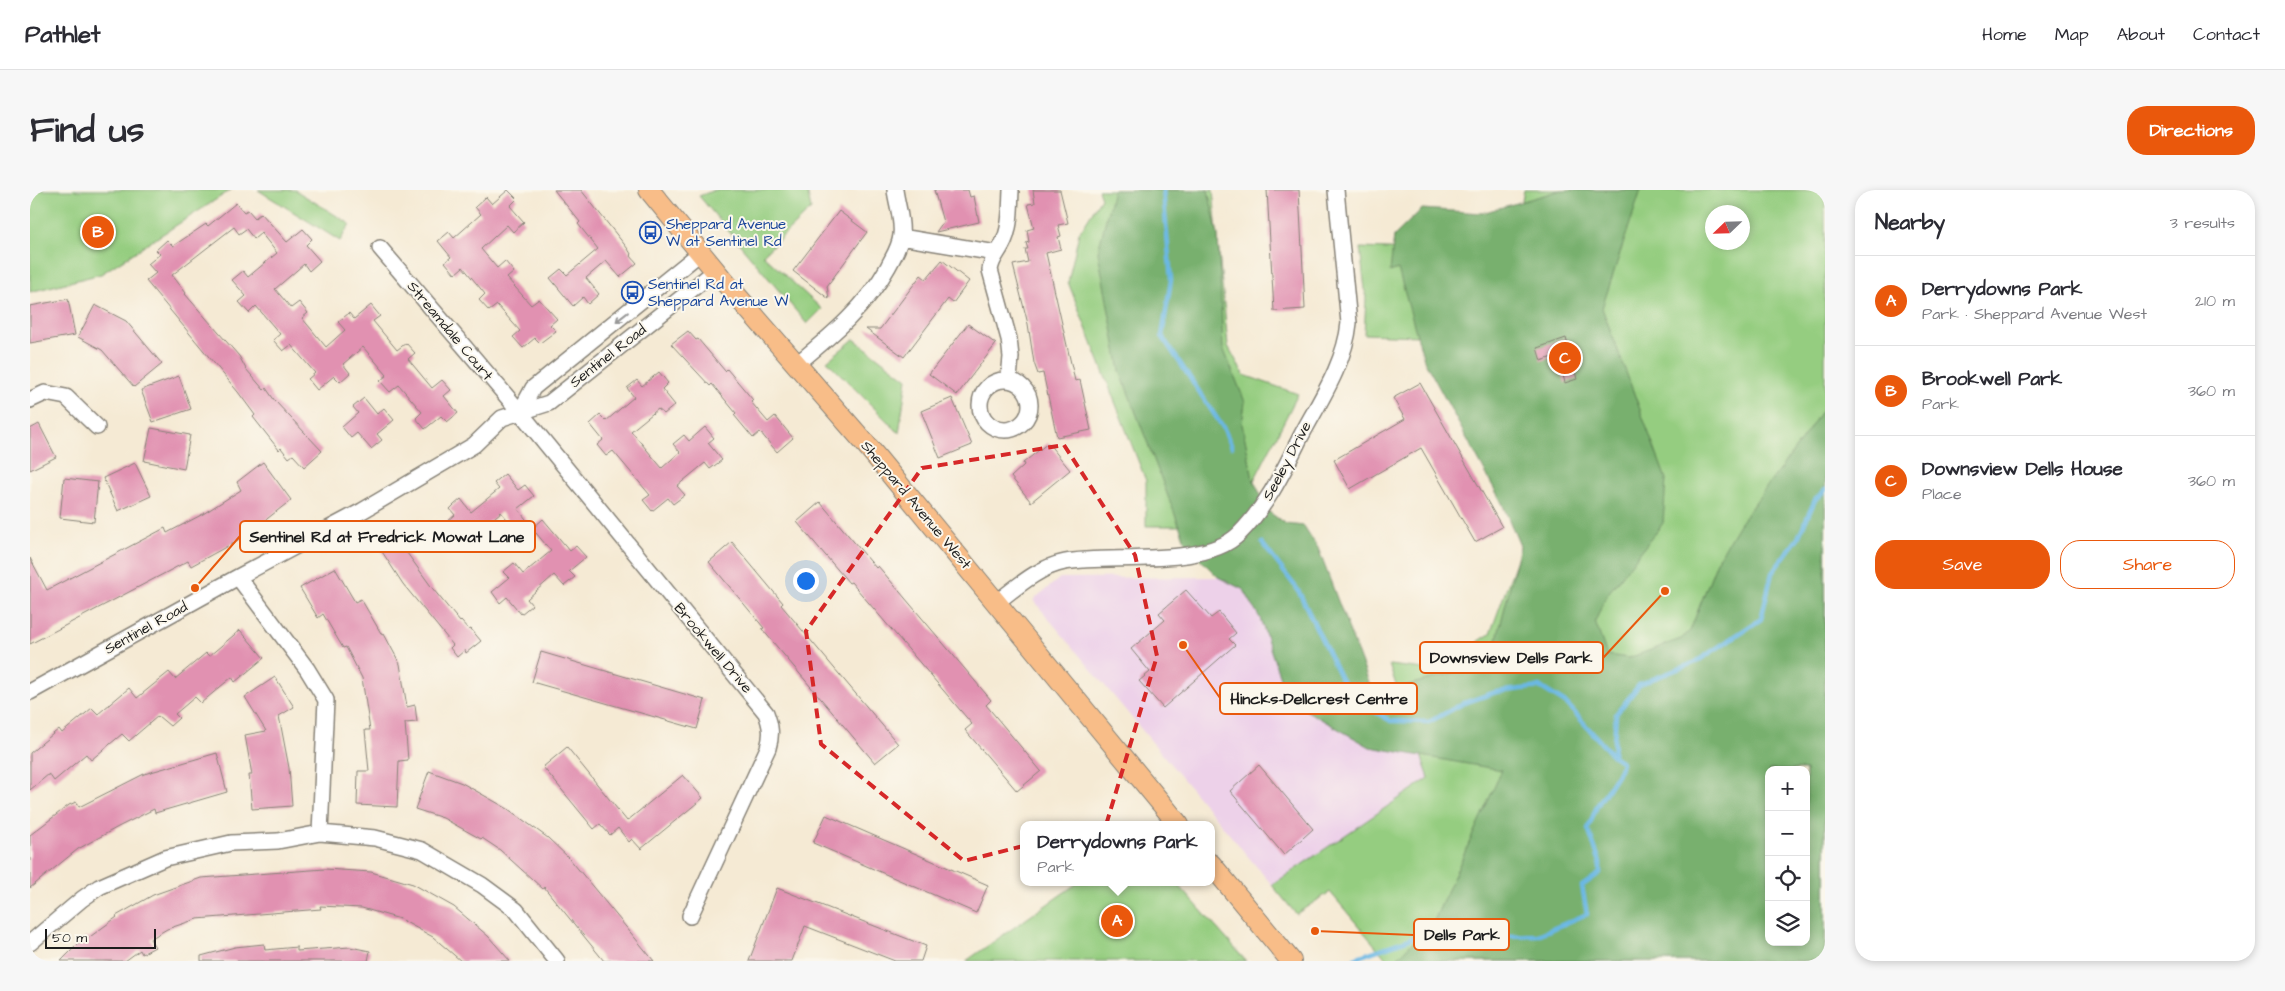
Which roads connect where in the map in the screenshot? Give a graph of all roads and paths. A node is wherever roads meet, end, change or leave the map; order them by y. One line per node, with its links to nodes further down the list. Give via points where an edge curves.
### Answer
1 (649, 190): 7 (main road, Sheppard Avenue West)
2 (895, 190): 5 (street)
3 (1011, 190): 8 (street, via 1009,226)
4 (1336, 190): 16 (street, Seeley Drive, via 1348,338 1269,499 1238,535 1206,550 1166,557 1065,562 1036,574)
5 (901, 236): 8 (street); 10 (street, via 896,253 875,290 834,334)
6 (380, 248): 13 (street, Streamdale Court)
7 (700, 253): 9 (main road, Sheppard Avenue West); 13 (street, Sentinel Road, one-way to 13, via 532,388)
8 (996, 253): 11 (street, via 990,270 1009,339)
9 (715, 271): 10 (main road, Sheppard Avenue West); 13 (street, Sentinel Road, via 549,403)
10 (797, 364): 16 (main road, Sheppard Avenue West)
11 (1009, 378)
12 (30, 400): 14 (street, via 45,393 66,397)
13 (520, 412): 15 (street, Sentinel Road, via 502,418 474,445 362,511); 21 (street, Brookwell Drive, via 766,713 770,724 768,748)
14 (97, 427)
15 (238, 577): 17 (street, Sentinel Road); 19 (street, via 307,669 326,700)
16 (997, 602): 18 (main road, Sheppard Avenue West)
17 (30, 692)
18 (1176, 821)
19 (320, 833): 22 (street, via 278,841 224,844 165,858 98,887); 23 (street, via 375,838 422,850 482,885 516,910)
20 (1215, 869): 24 (main road)
21 (690, 916)
22 (30, 943)
23 (557, 961)
24 (1291, 961)

